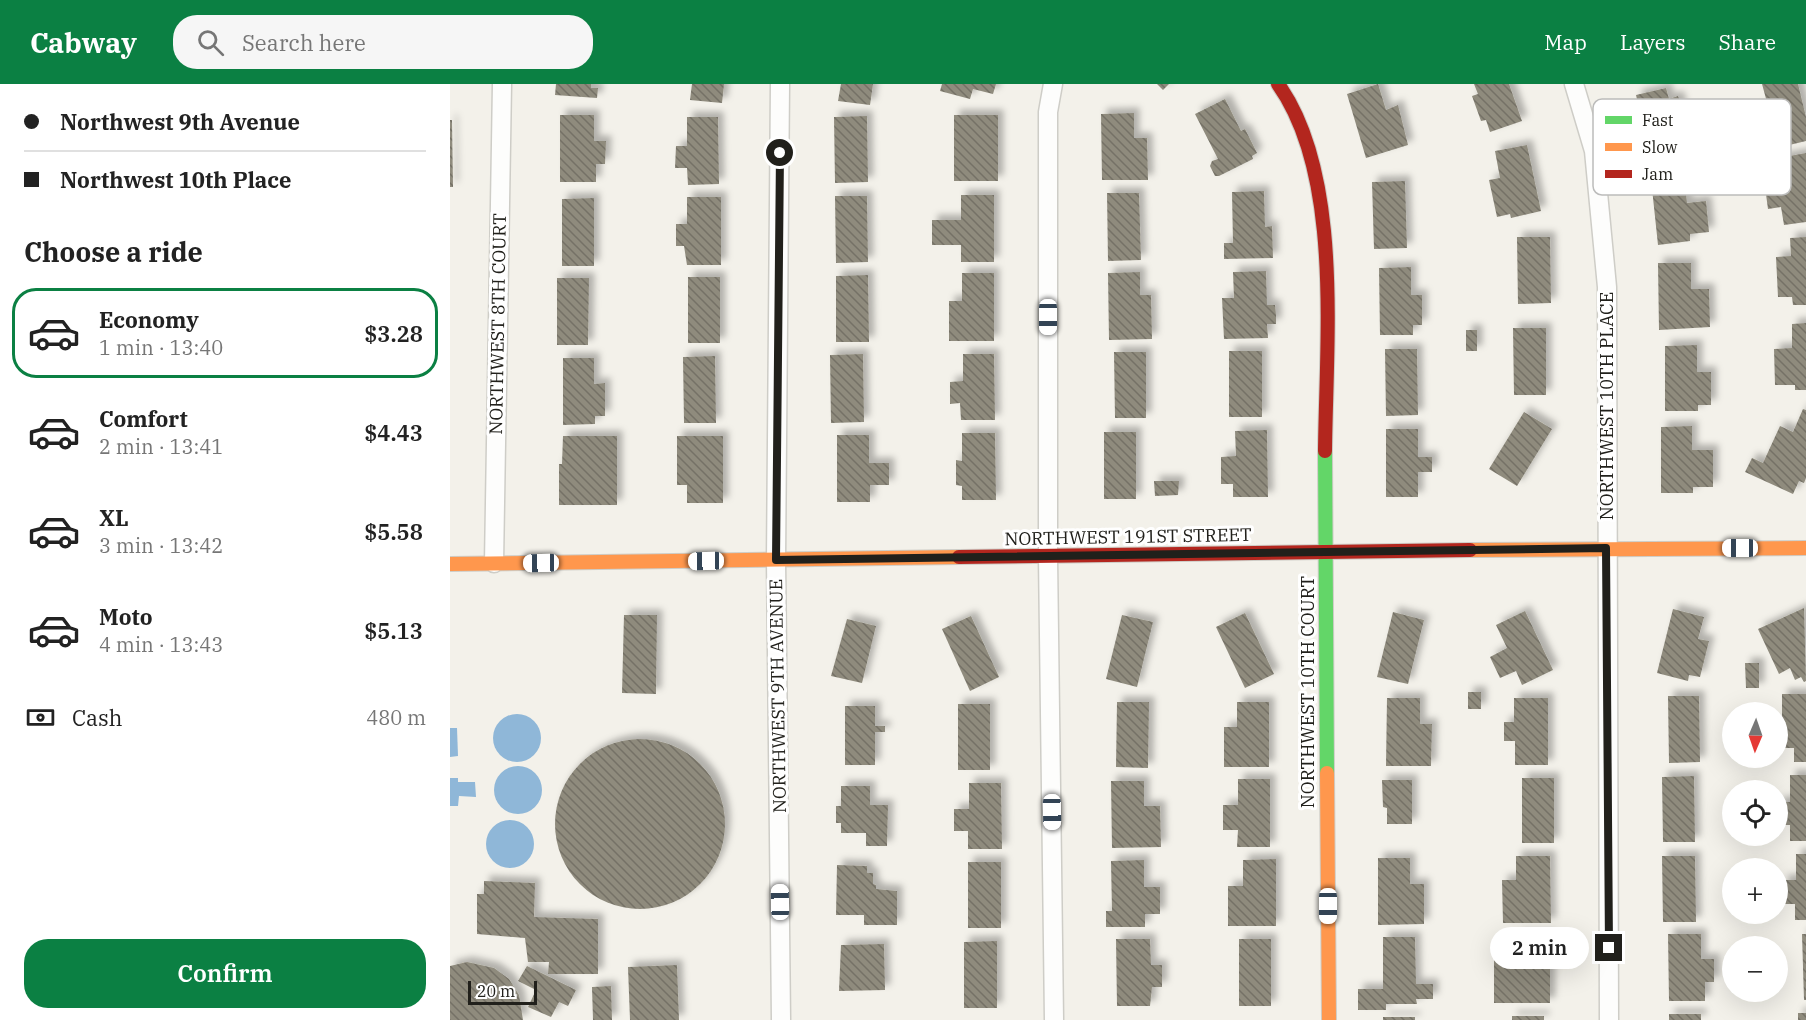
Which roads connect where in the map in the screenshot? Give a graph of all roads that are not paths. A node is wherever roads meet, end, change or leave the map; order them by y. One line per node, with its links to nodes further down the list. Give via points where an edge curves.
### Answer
1 (502, 84): 13 (street, NORTHWEST 8TH COURT)
2 (780, 84): 12 (street, NORTHWEST 9TH AVENUE)
3 (1053, 84): 11 (street, via 1048,112)
4 (1278, 84): 10 (street, NORTHWEST 10TH COURT, via 1293,105 1313,165 1326,246)
5 (1574, 84): 6 (street, NORTHWEST 10TH PLACE)
6 (1593, 148)
7 (1598, 195): 8 (street, NORTHWEST 10TH PLACE, via 1607,287)
8 (1606, 548): 9 (street, NORTHWEST 191ST STREET); 10 (street, NORTHWEST 191ST STREET); 18 (street, NORTHWEST 10TH PLACE)
9 (1806, 548)
10 (1325, 550): 11 (street, NORTHWEST 191ST STREET); 17 (street, NORTHWEST 10TH COURT)
11 (1048, 557): 12 (street, NORTHWEST 191ST STREET); 16 (street)
12 (776, 560): 13 (street, NORTHWEST 191ST STREET); 15 (street, NORTHWEST 9TH AVENUE)
13 (494, 563): 14 (street, NORTHWEST 191ST STREET)
14 (450, 564)
15 (781, 1020)
16 (1054, 1020)
17 (1329, 1020)
18 (1609, 1020)

